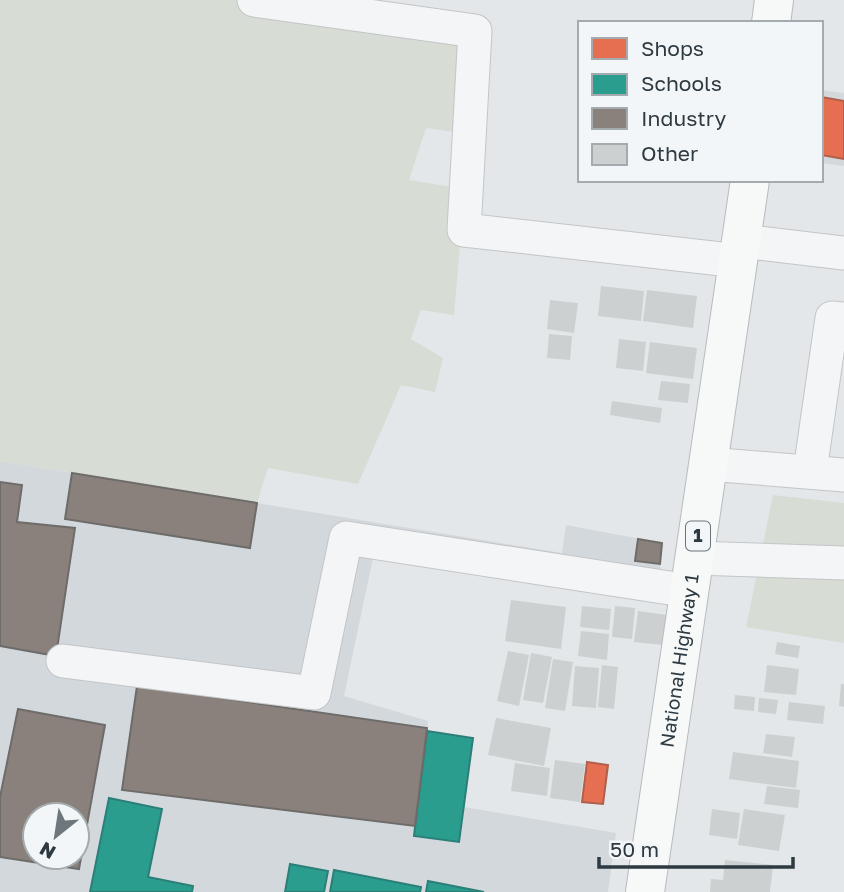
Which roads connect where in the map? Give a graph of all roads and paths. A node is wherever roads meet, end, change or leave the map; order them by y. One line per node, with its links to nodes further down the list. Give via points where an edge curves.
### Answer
1 (254, 0): 5 (street, via 475,31 464,230)
2 (775, 0): 3 (highway)
3 (771, 21)
4 (750, 182): 5 (highway, National Highway 1 / 1)
5 (740, 251): 6 (street); 8 (highway, National Highway 1 / 1)
6 (844, 253)
7 (844, 319): 9 (street, via 832,318)
8 (708, 464): 9 (street); 12 (highway, National Highway 1 / 1)
9 (810, 471): 10 (street)
10 (844, 475)
11 (844, 563): 12 (street)
12 (692, 575): 13 (street, via 346,538 314,693); 14 (highway, National Highway 1 / 1)
13 (63, 661)
14 (645, 892)

